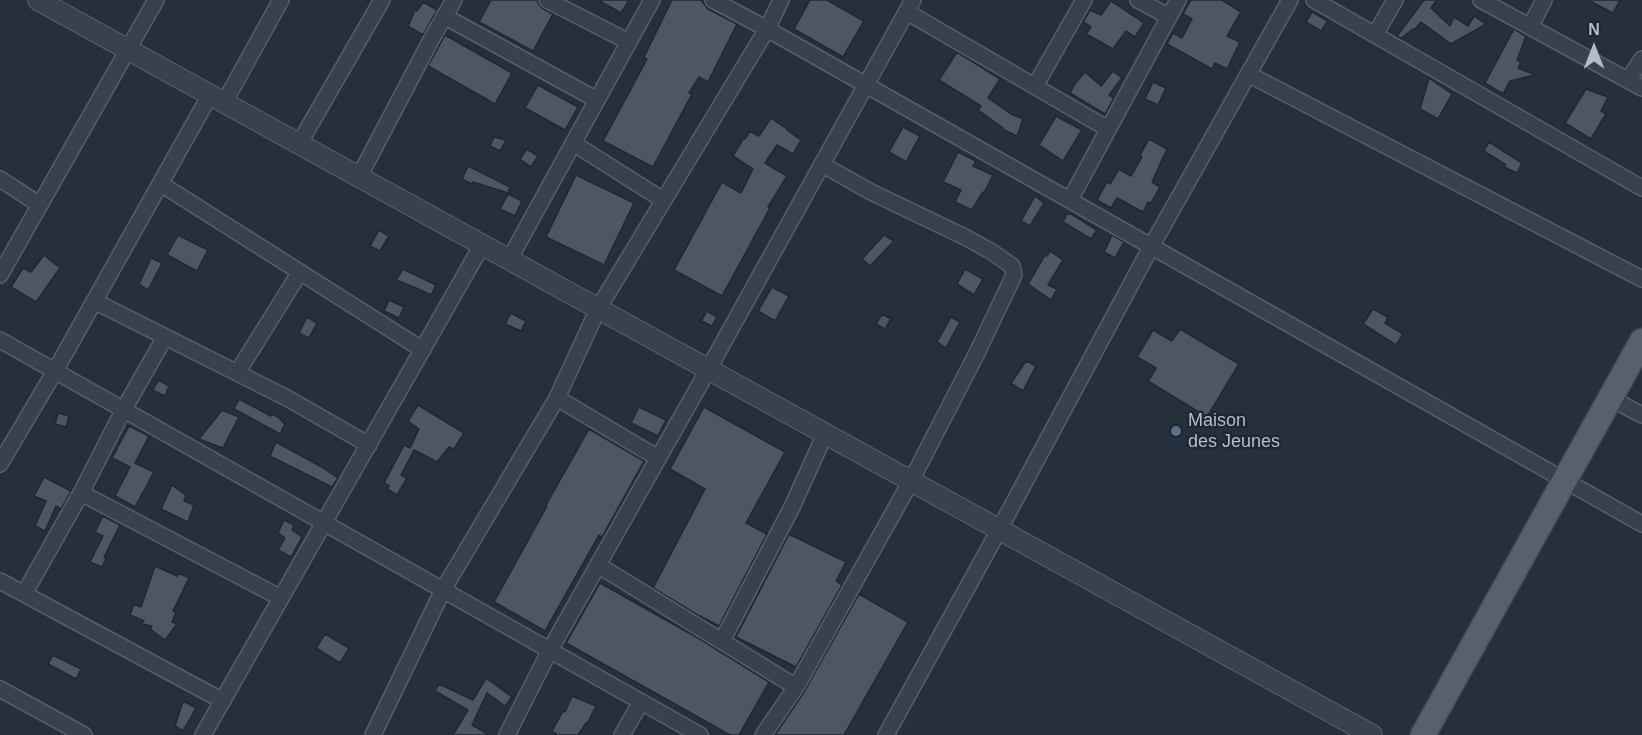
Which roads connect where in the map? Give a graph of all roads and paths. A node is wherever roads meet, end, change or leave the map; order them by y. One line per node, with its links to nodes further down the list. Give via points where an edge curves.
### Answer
1 (38, 0): 25 (street)
2 (156, 0): 25 (street)
3 (281, 0): 32 (street)
4 (382, 0): 36 (street)
5 (454, 0): 19 (street)
6 (547, 0): 24 (street)
7 (652, 0): 24 (street)
8 (713, 0): 22 (street)
9 (782, 0): 22 (street)
10 (1084, 0): 30 (street)
11 (1138, 0): 20 (street)
12 (1178, 0): 20 (street)
13 (1290, 0): 27 (street)
14 (1314, 0): 23 (street)
15 (1395, 0): 23 (street)
16 (1481, 0): 21 (street)
17 (1544, 0): 21 (street)
18 (910, 6): 29 (street); 30 (street)
19 (444, 16): 33 (street); 38 (street)
20 (1168, 16): 34 (street)
21 (1530, 27): 28 (street)
22 (767, 29): 29 (street); 42 (street)
23 (1375, 35): 41 (street)
24 (629, 42): 33 (street)
25 (128, 50): 32 (street); 44 (street)
26 (1642, 59): 28 (street)
27 (1248, 74): 46 (street); 51 (street)
28 (1628, 80): 31 (street)
29 (867, 86): 37 (street); 43 (street)
30 (1035, 86): 34 (street)
31 (1642, 88)
32 (217, 99): 36 (street); 40 (street)
33 (597, 100): 35 (street)
34 (1108, 129): 43 (street)
35 (573, 143): 42 (street); 48 (street)
36 (299, 144): 38 (street)
37 (823, 165): 58 (street); 69 (street, via 992,252 1014,271)
38 (358, 177): 45 (street)
39 (0, 179): 44 (street)
40 (161, 184): 49 (street); 52 (street)
41 (1642, 188)
42 (663, 200): 53 (street)
43 (1070, 201): 46 (street)
44 (40, 205): 47 (street)
45 (482, 245): 48 (street); 57 (street)
46 (1151, 247): 70 (street); 74 (street)
47 (6, 252): 50 (street)
48 (509, 260): 53 (street)
49 (300, 273): 57 (street); 60 (street)
50 (0, 275)
51 (1642, 279)
52 (94, 301): 54 (street); 59 (street)
53 (598, 309): 58 (street); 61 (street)
54 (165, 337): 60 (street); 63 (street)
55 (0, 339): 59 (street)
56 (1642, 341): 62 (main road)
57 (423, 350): 66 (street)
58 (708, 370): 65 (street); 67 (street)
59 (55, 371): 63 (street); 68 (street)
60 (237, 373): 66 (street)
61 (557, 398): 67 (street); 77 (street)
62 (1610, 398): 64 (street); 70 (main road)
63 (124, 409): 71 (street); 72 (street)
64 (1642, 415)
65 (825, 434): 69 (street); 80 (street)
66 (369, 445): 72 (street)
67 (658, 458): 75 (street)
68 (0, 464)
69 (911, 481): 74 (street); 82 (street)
70 (1564, 481): 73 (street); 95 (main road)
71 (81, 493): 78 (street); 79 (street)
72 (324, 523): 77 (street); 79 (street)
73 (1642, 524)
74 (999, 530): 93 (street); 94 (street)
75 (598, 565): 80 (street); 81 (street)
76 (0, 581): 78 (street)
77 (443, 590): 81 (street); 89 (street)
78 (24, 594): 84 (street)
79 (281, 598): 84 (street)
80 (722, 641): 82 (street)
81 (550, 650): 85 (street); 86 (street)
82 (795, 687): 92 (street)
83 (0, 689): 87 (street)
84 (223, 701): 88 (street)
85 (641, 702): 90 (street); 91 (street)
86 (513, 733)
87 (84, 735)
88 (203, 735)
89 (374, 735)
90 (622, 735)
91 (700, 735)
92 (763, 735)
93 (886, 735)
94 (1372, 735)
95 (1423, 735)

